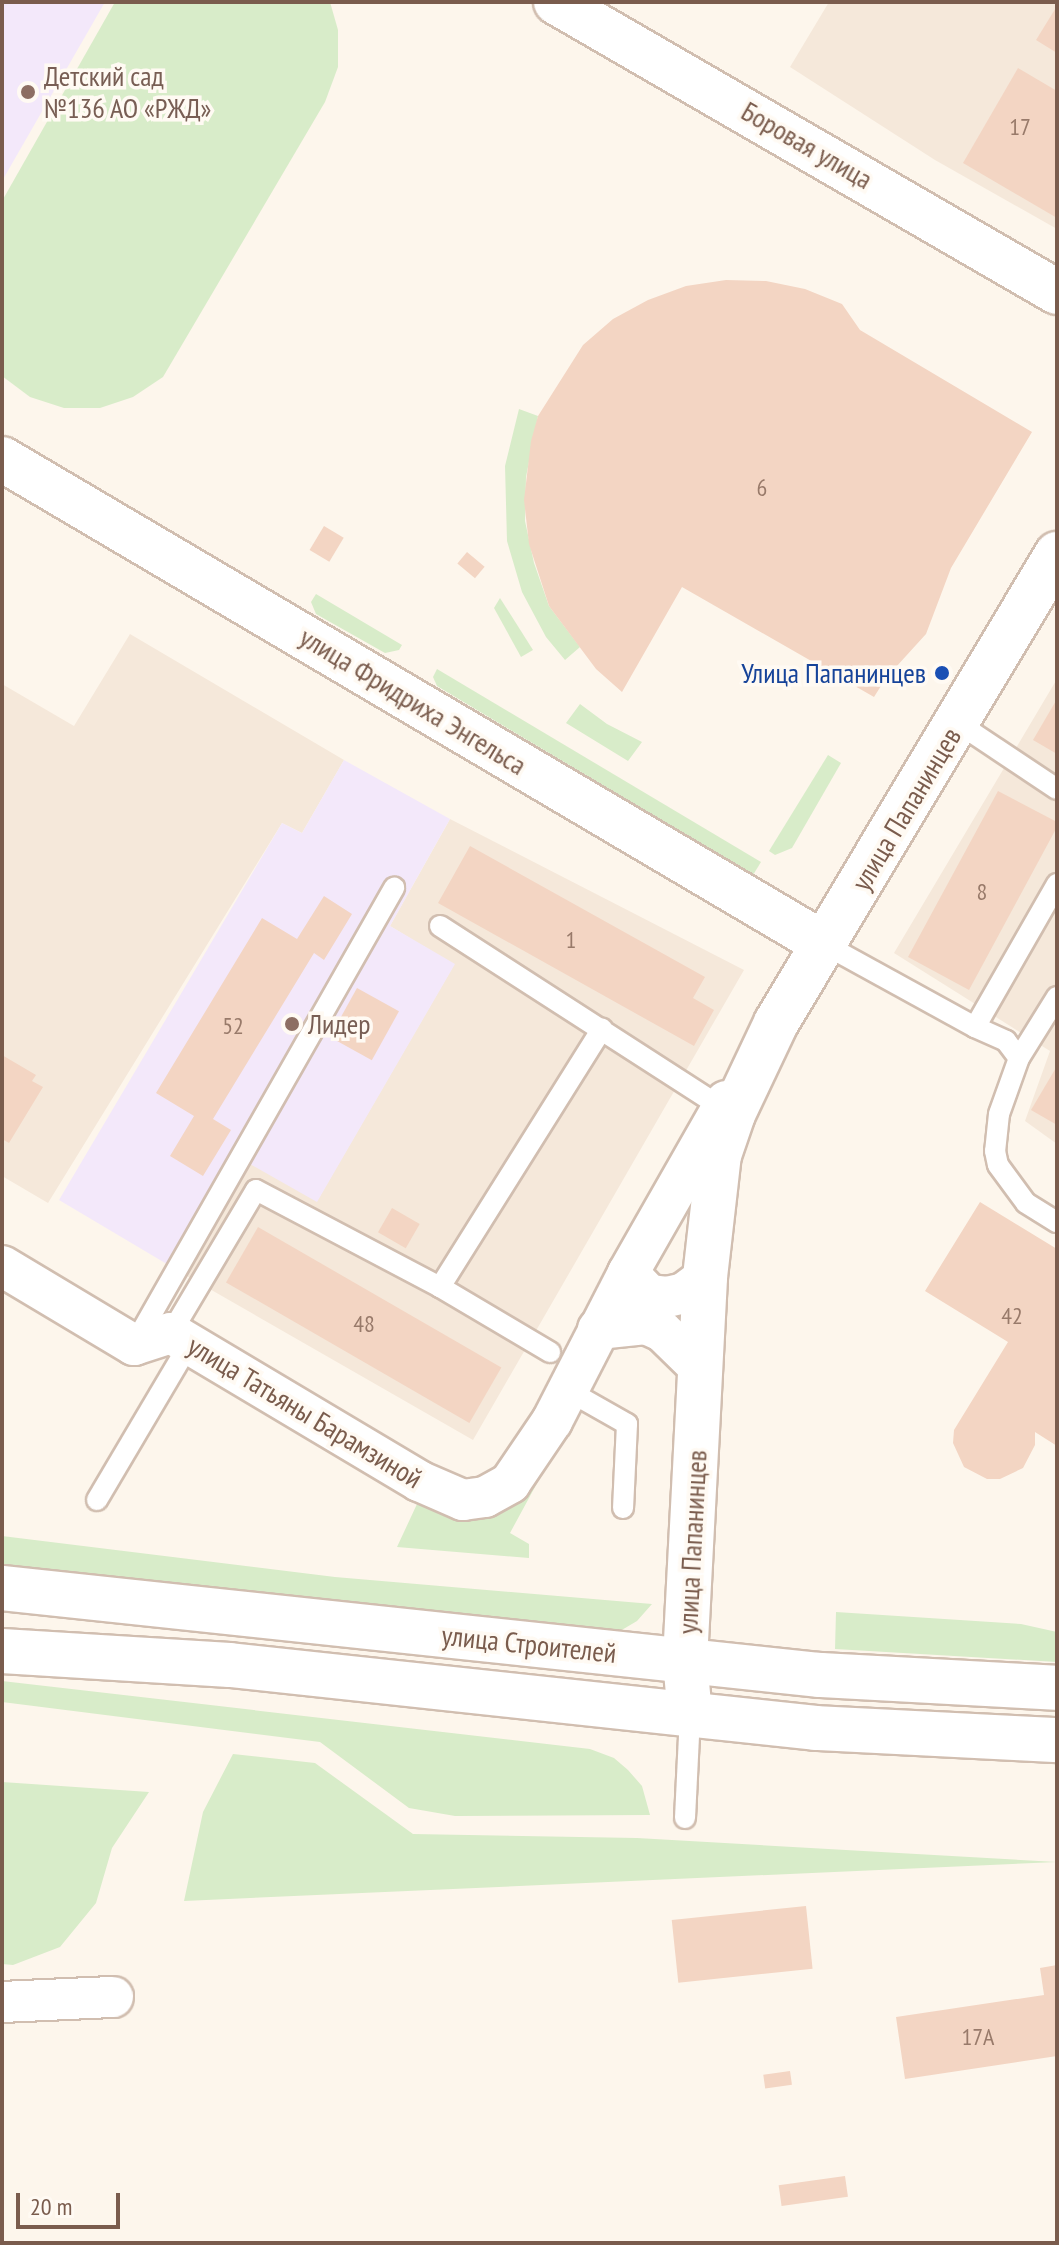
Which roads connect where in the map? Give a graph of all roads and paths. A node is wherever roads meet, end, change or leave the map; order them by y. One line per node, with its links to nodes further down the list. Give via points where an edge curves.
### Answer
1 (556, 2): 2 (main road, Боровая улица)
2 (1057, 292)
3 (2, 459): 10 (main road, улица Фридриха Энгельса)
4 (1057, 554): 5 (main road, улица Папанинцев)
5 (958, 723): 6 (lane); 10 (main road, улица Папанинцев)
6 (1057, 789)
7 (1057, 884): 12 (lane)
8 (394, 888): 23 (lane)
9 (440, 926): 13 (lane)
10 (824, 944): 12 (lane); 15 (main road, улица Папанинцев)
11 (1057, 997): 14 (lane)
12 (975, 1027): 14 (lane, via 1006,1041)
13 (602, 1029): 16 (lane); 21 (lane)
14 (1019, 1058): 17 (lane, via 999,1114 998,1165 1026,1203)
15 (755, 1063): 16 (street, улица Папанинцев); 20 (main road, улица Папанинцев, via 719,1155)
16 (721, 1107): 19 (street, улица Папанинцев)
17 (1057, 1222)
18 (2, 1266): 23 (street, улица Татьяны Барамзиной)
19 (628, 1273): 20 (street, via 649,1295 667,1297 684,1293); 22 (street, улица Папанинцев)
20 (705, 1277): 25 (main road, улица Папанинцев)
21 (440, 1287): 23 (lane, via 256,1190); 24 (lane)
22 (598, 1329): 25 (street, via 646,1324 662,1331); 26 (street, улица Папанинцев)
23 (165, 1340): 27 (street, улица Татьяны Барамзиной, via 419,1481 463,1500); 28 (lane)
24 (550, 1352)
25 (701, 1369): 32 (main road, улица Папанинцев)
26 (567, 1390): 27 (street, улица Папанинцев, via 510,1483); 29 (lane, via 627,1424)
27 (485, 1497)
28 (97, 1500)
29 (623, 1508)
30 (2, 1588): 32 (main road, улица Строителей)
31 (2, 1651): 34 (main road, улица Строителей, via 230,1665)
32 (685, 1660): 33 (main road, улица Строителей, via 820,1675); 34 (main road, улица Папанинцев)
33 (1057, 1688)
34 (690, 1716): 35 (main road, улица Строителей); 36 (lane)
35 (1057, 1740)
36 (685, 1818)
37 (113, 1997): 38 (street)
38 (2, 2002)

